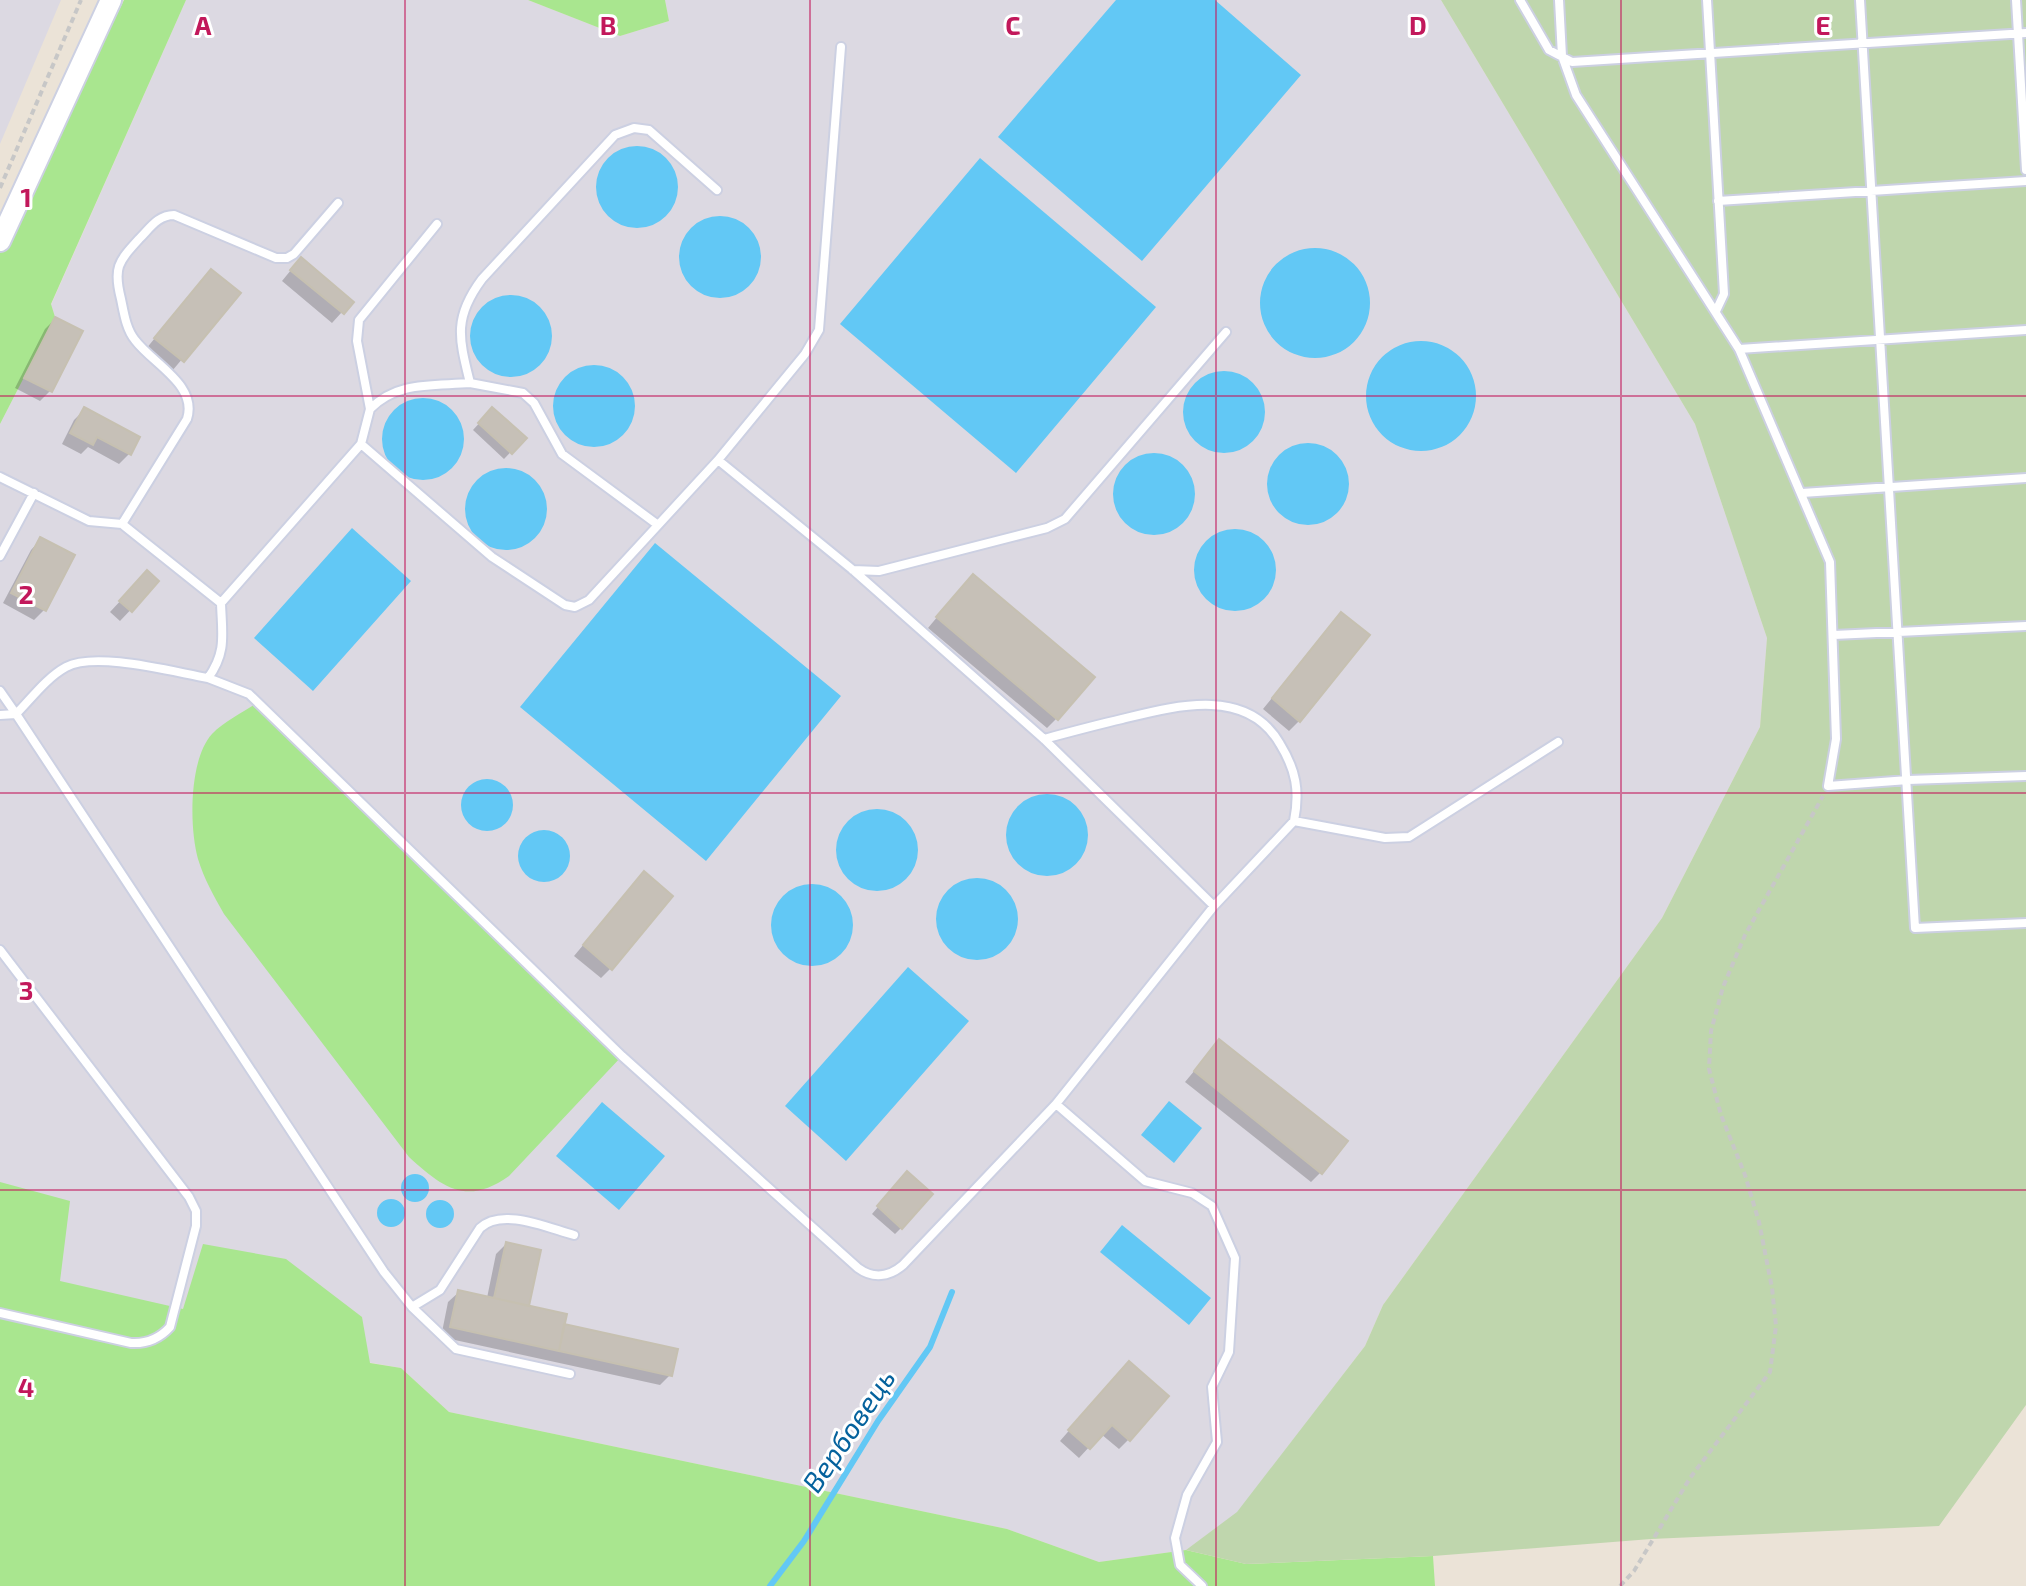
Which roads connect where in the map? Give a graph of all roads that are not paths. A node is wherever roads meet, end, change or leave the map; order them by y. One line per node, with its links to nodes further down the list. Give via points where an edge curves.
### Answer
1 (111, 0): 19 (street)
2 (1520, 0): 11 (lane, via 1549,50)
3 (1559, 0): 11 (lane)
4 (1707, 0): 10 (lane)
5 (1860, 0): 8 (lane)
6 (2016, 0): 7 (lane)
7 (2022, 33): 8 (lane); 12 (lane)
8 (1862, 43): 10 (lane); 15 (lane)
9 (841, 47): 28 (lane, via 819,330)
10 (1710, 53): 11 (lane, via 1572,62); 16 (lane)
11 (1562, 56): 20 (lane, via 1576,95)
12 (2026, 170)
13 (2026, 181): 15 (lane)
14 (717, 190): 25 (lane, via 649,130 634,128 615,135 468,299 459,327)
15 (1871, 191): 16 (lane); 23 (lane)
16 (1718, 201): 20 (lane, via 1724,294)
17 (338, 203): 34 (lane, via 287,258 174,215 156,221 123,257 117,284 131,333 181,386 190,405 187,419)
18 (437, 224): 26 (lane, via 359,320 357,341)
19 (0, 241)
20 (1716, 311): 24 (lane)
21 (2026, 330): 23 (lane)
22 (1226, 332): 37 (lane, via 1065,519 879,571)
23 (1880, 339): 24 (lane); 31 (lane)
24 (1739, 349): 33 (lane)
25 (470, 383): 26 (lane, via 397,390); 35 (lane, via 523,393 562,454)
26 (370, 409): 27 (lane)
27 (361, 444): 35 (lane, via 492,557 570,607 589,600); 38 (lane)
28 (718, 460): 35 (lane); 37 (lane)
29 (0, 477): 32 (lane)
30 (2026, 478): 31 (lane)
31 (1890, 486): 33 (lane); 40 (lane)
32 (34, 493): 34 (lane, via 89,521); 36 (lane)
33 (1802, 493): 41 (lane, via 1830,562)
34 (122, 524): 38 (lane)
35 (658, 525)
36 (0, 556)
37 (853, 570): 46 (lane)
38 (221, 603): 42 (lane, via 223,650)
39 (2026, 626): 40 (lane)
40 (1899, 633): 41 (lane); 49 (lane)
41 (1834, 635): 49 (lane, via 1836,739 1828,786)
42 (208, 678): 44 (lane, via 86,660 57,673); 54 (lane, via 249,694 622,1056 865,1273 881,1276 903,1265)
43 (0, 691): 44 (lane)
44 (16, 714): 45 (lane); 56 (lane)
45 (0, 715)
46 (1044, 739): 50 (lane, via 1192,705 1245,712 1276,736 1291,764 1297,790); 51 (lane)
47 (1558, 742): 50 (lane, via 1409,837 1385,838)
48 (2026, 776): 49 (lane)
49 (1908, 780): 52 (lane, via 1915,928)
50 (1294, 821): 51 (lane)
51 (1214, 906): 54 (lane)
52 (2026, 923)
53 (0, 950): 57 (lane, via 189,1197 197,1218 170,1327 159,1336 131,1343)
54 (1056, 1104): 59 (lane, via 1145,1181 1192,1193 1212,1206 1235,1258 1229,1352 1212,1387 1217,1442 1187,1495 1175,1538 1180,1565)
55 (574, 1235): 56 (lane, via 510,1218 488,1221 440,1290)
56 (412, 1307): 58 (lane, via 456,1349)
57 (0, 1313)
58 (570, 1374)
59 (1202, 1586)

